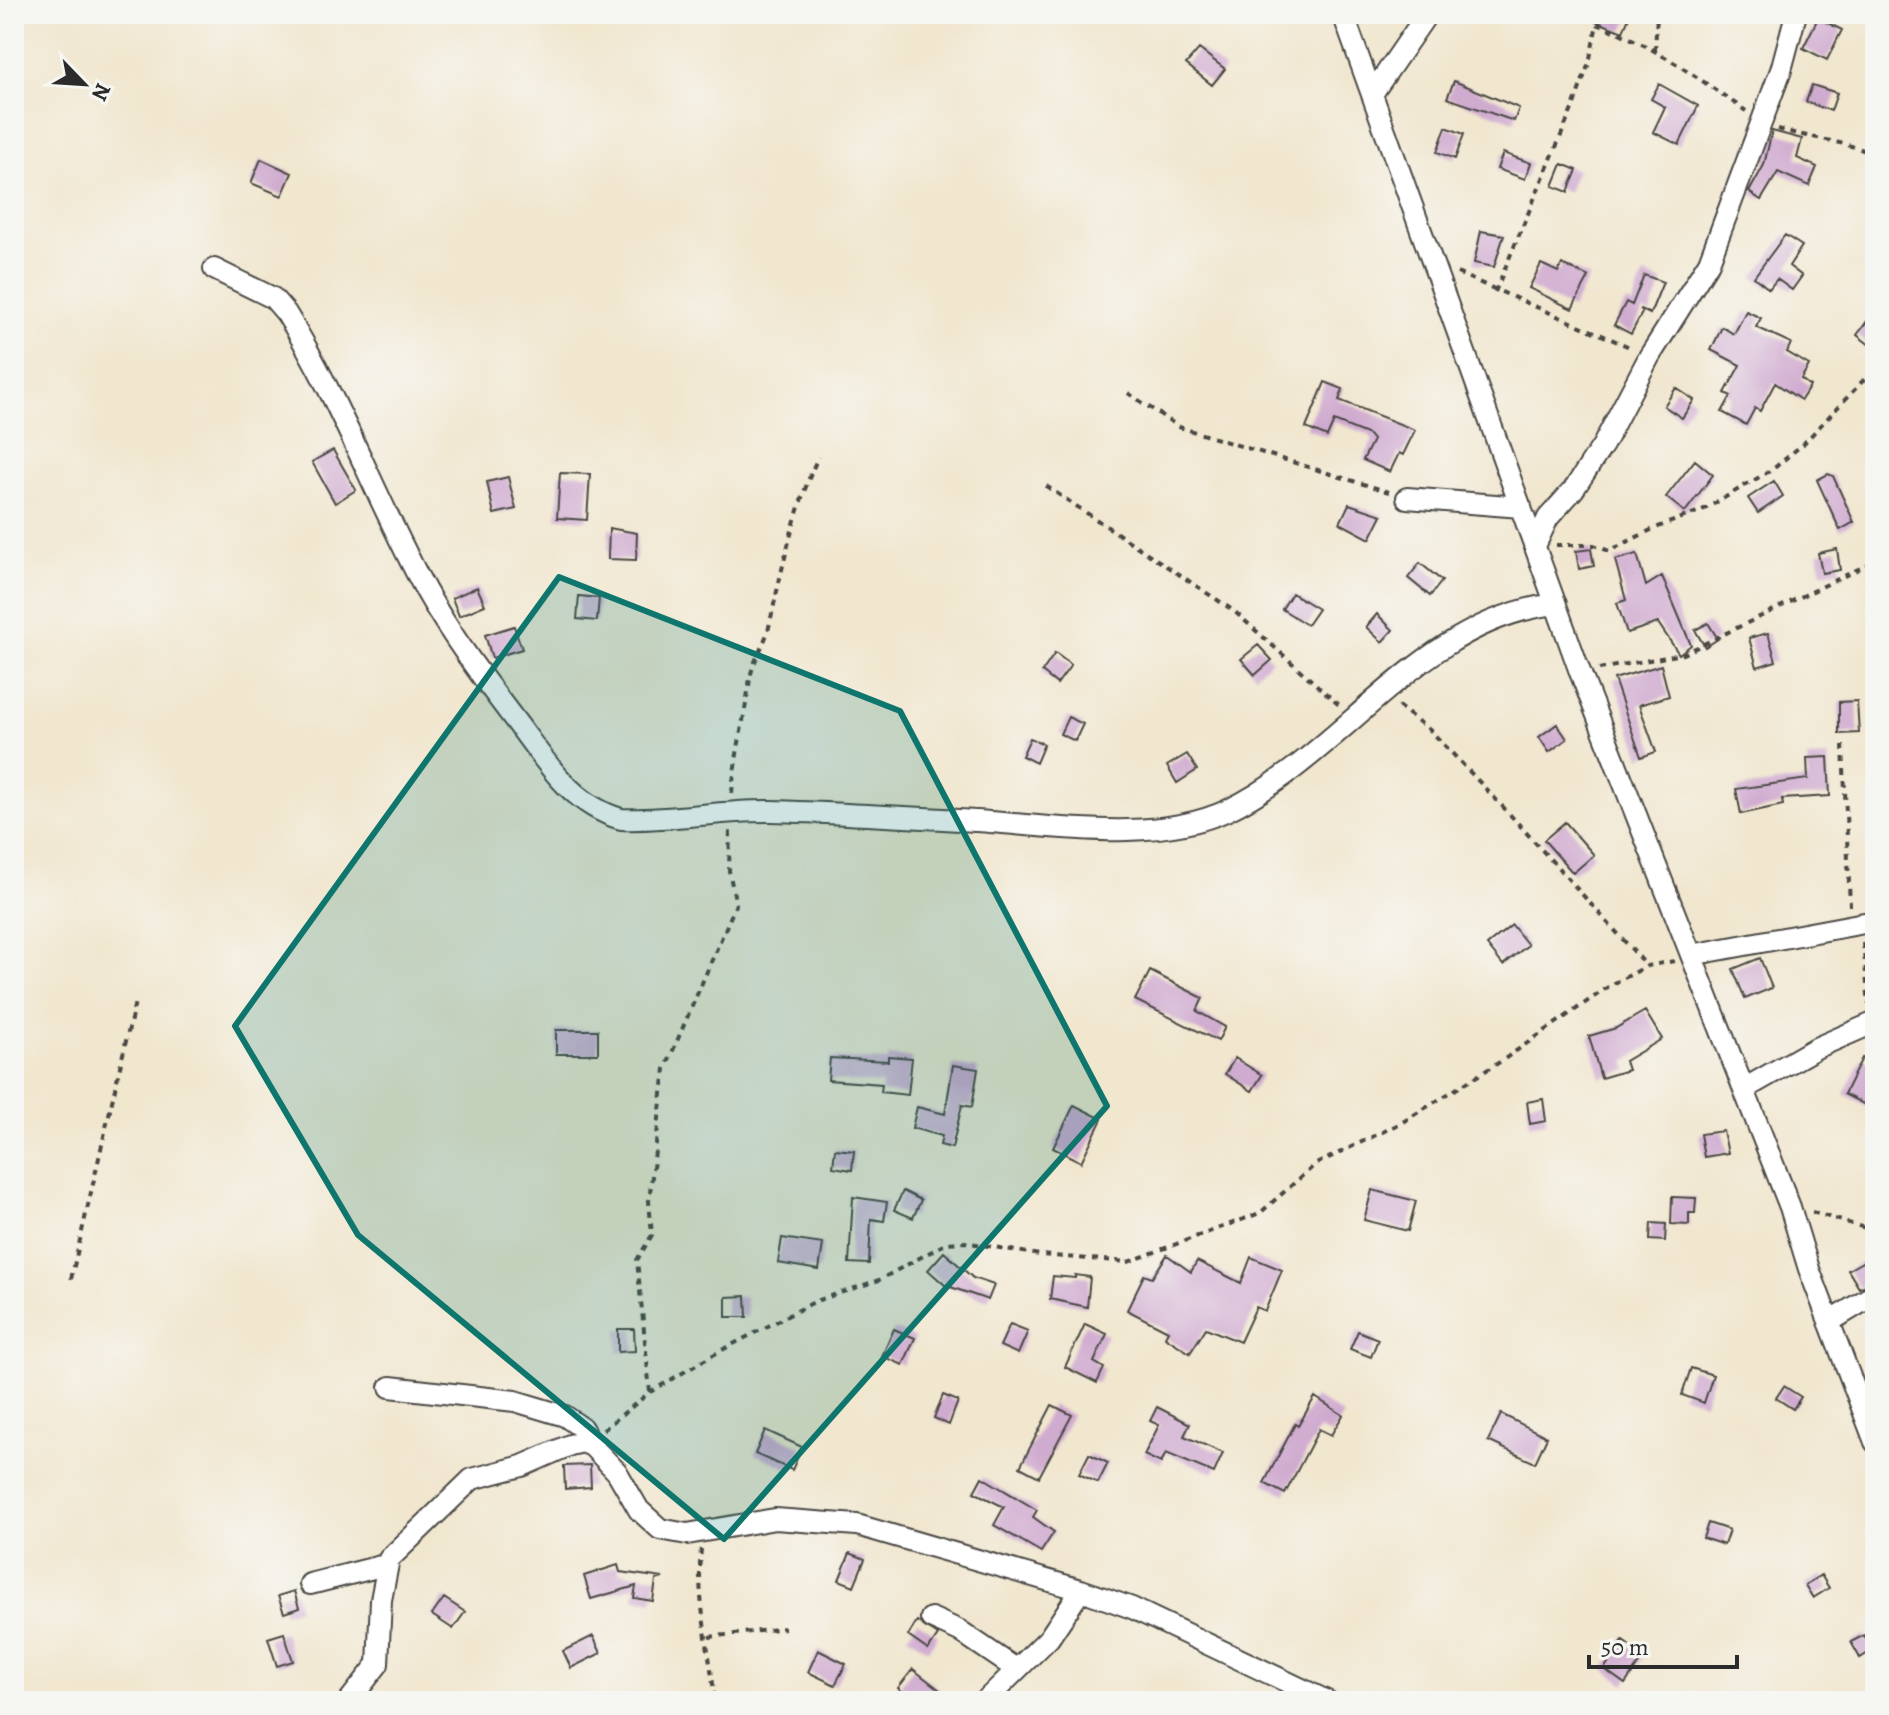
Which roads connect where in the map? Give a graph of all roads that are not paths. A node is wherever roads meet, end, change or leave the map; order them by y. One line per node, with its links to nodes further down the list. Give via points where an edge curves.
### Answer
1 (1343, 14): 4 (street)
2 (1427, 14): 4 (street)
3 (1796, 14): 8 (street, via 1709,262 1649,357 1603,445 1548,518)
4 (1372, 94): 7 (street)
5 (214, 269): 9 (street, via 273,298 286,313 457,644 561,781 592,808 621,819 820,813 1112,829 1193,822 1228,809 1271,783 1411,669 1489,621)
6 (1407, 498): 7 (street)
7 (1521, 507): 8 (street)
8 (1535, 546): 9 (street)
9 (1556, 604): 11 (street)
10 (1875, 921): 11 (street)
11 (1691, 955): 13 (street)
12 (1873, 1026): 13 (street, via 1816,1048)
13 (1744, 1089): 15 (street)
14 (1875, 1294): 15 (street)
15 (1829, 1322): 18 (street)
16 (390, 1387): 17 (street, via 543,1407 565,1416)
17 (590, 1441): 19 (street, via 472,1479); 21 (street, via 648,1522 673,1533 775,1519 857,1525)
18 (1875, 1442)
19 (385, 1565): 20 (street); 24 (street, via 378,1664)
20 (310, 1584)
21 (1081, 1590): 23 (street, via 1049,1638); 26 (street, via 1132,1608)
22 (931, 1618): 23 (street)
23 (1016, 1669): 25 (street)
24 (349, 1701)
25 (985, 1701)
26 (1327, 1701)

